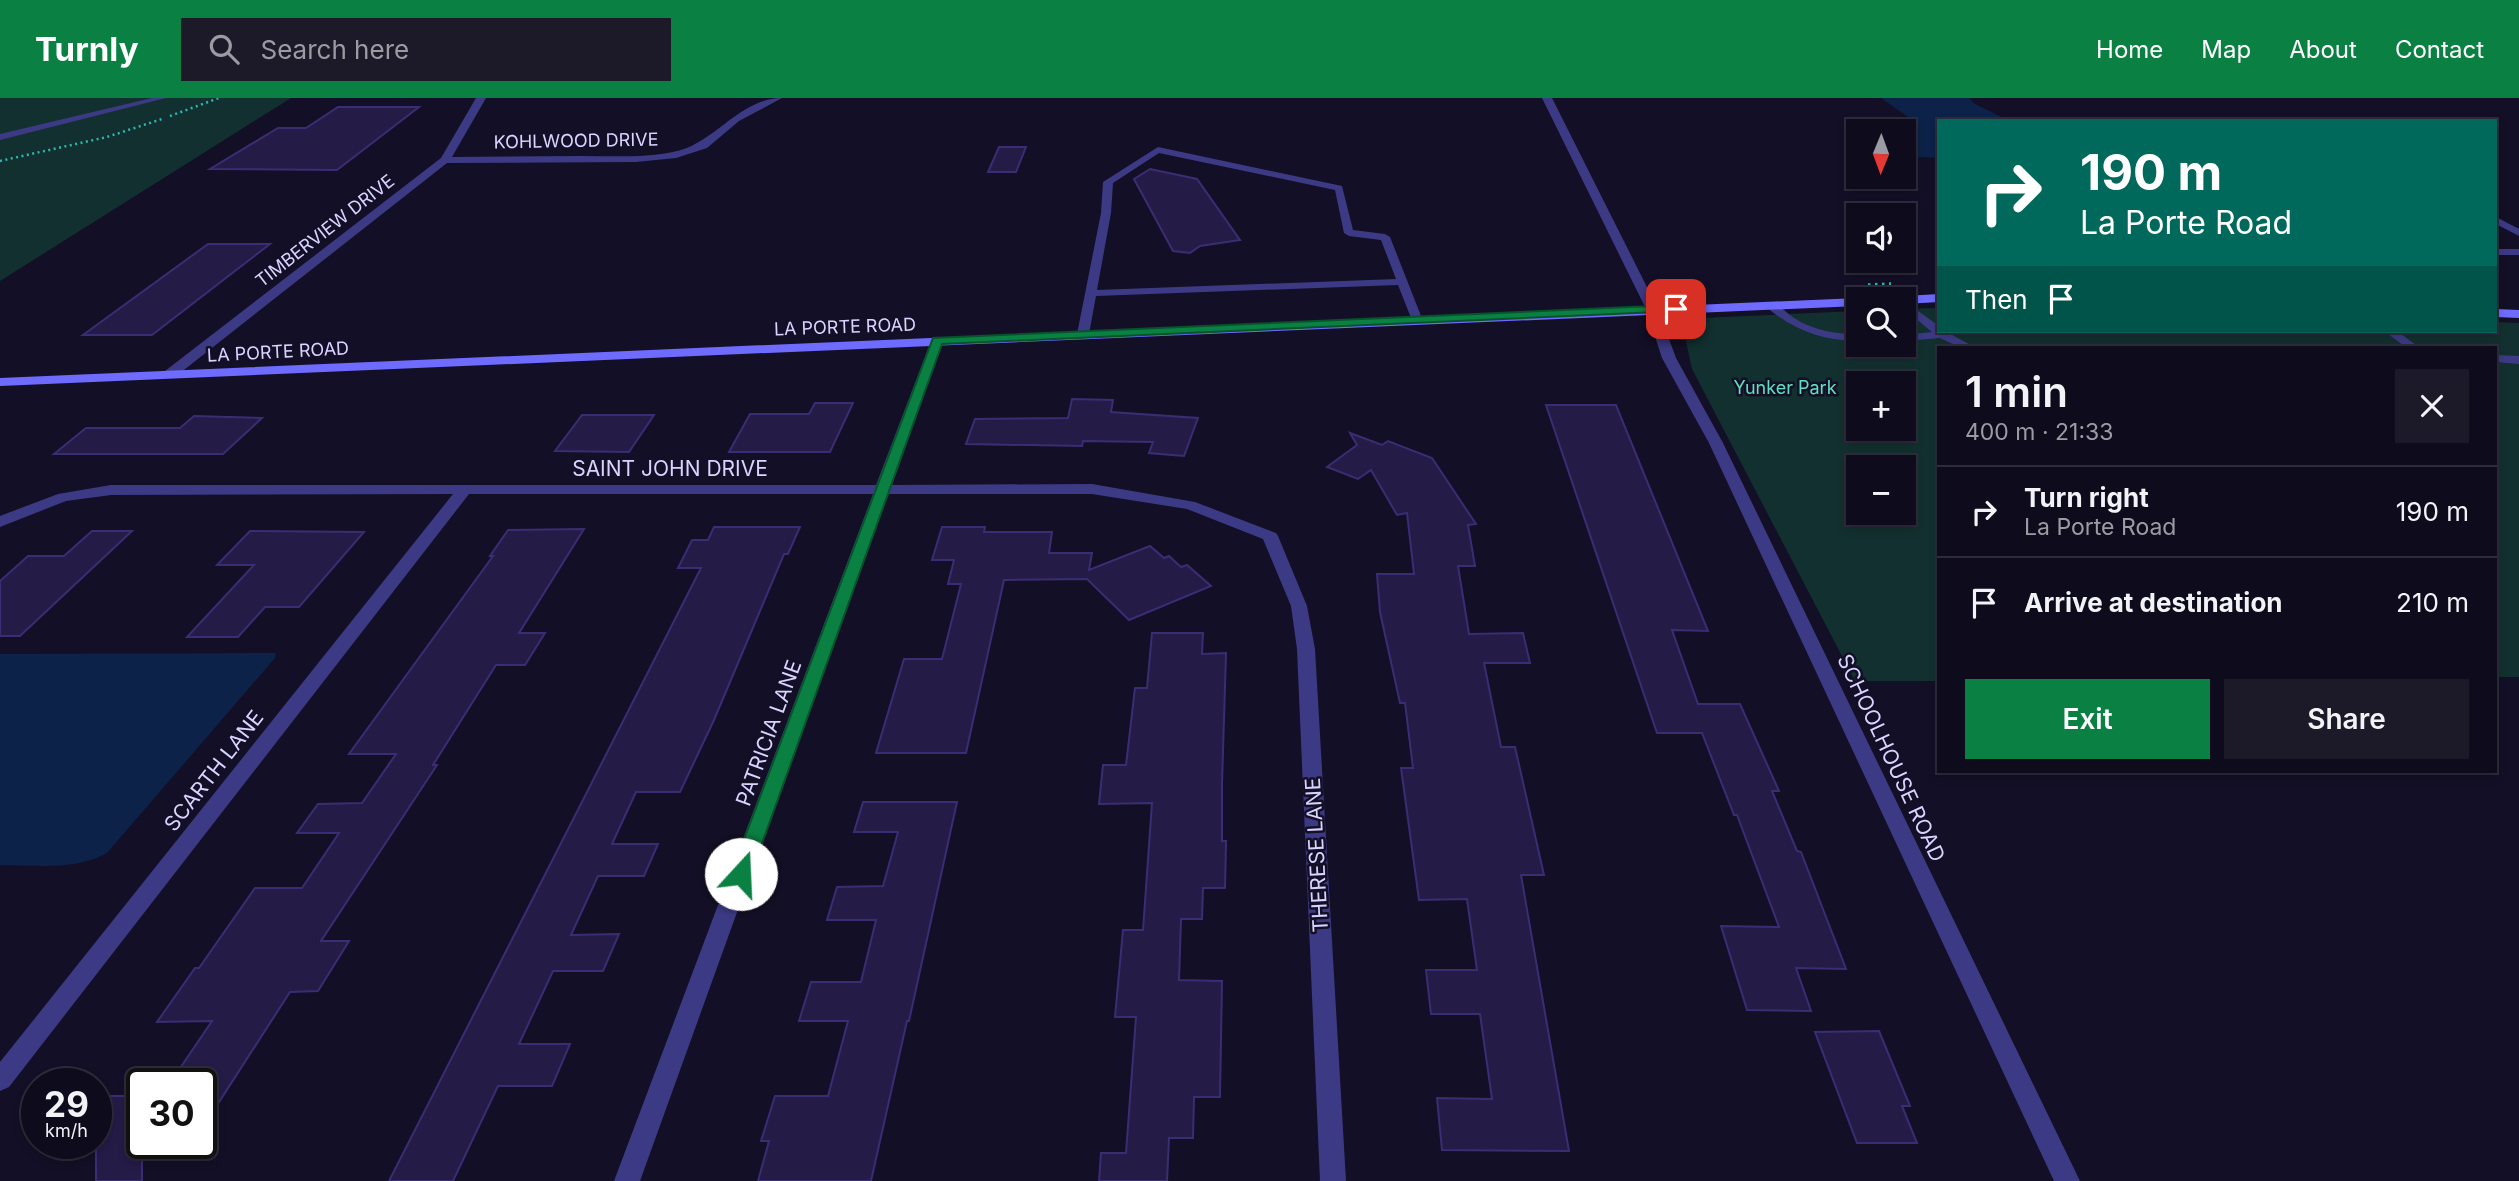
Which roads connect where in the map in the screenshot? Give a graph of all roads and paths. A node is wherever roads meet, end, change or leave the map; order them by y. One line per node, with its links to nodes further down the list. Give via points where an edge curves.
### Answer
1 (162, 98): 6 (lane)
2 (219, 98): 8 (path, via 107,138)
3 (481, 98): 7 (street, TIMBERVIEW DRIVE)
4 (777, 98): 7 (street, KOHLWOOD DRIVE, via 736,119 703,146 668,156)
5 (1547, 98): 19 (street)
6 (0, 137)
7 (445, 160): 35 (street, TIMBERVIEW DRIVE)
8 (0, 161)
9 (2497, 221): 10 (lane)
10 (2519, 233)
11 (2497, 252): 12 (lane)
12 (2519, 252)
13 (1402, 282): 14 (lane); 14 (lane, via 1385,237 1349,233 1339,188 1158,150 1108,182); 23 (lane)
14 (1091, 293): 26 (lane)
15 (1937, 298): 16 (street)
16 (1916, 301)
17 (1846, 302): 18 (street, LA PORTE ROAD)
18 (1770, 305): 19 (street, LA PORTE ROAD); 29 (lane, via 1806,331)
19 (1652, 309): 23 (street, LA PORTE ROAD); 44 (street, SCHOOLHOUSE ROAD, via 1669,358 1716,443)
20 (1916, 312): 24 (lane)
21 (2497, 313): 22 (street)
22 (2519, 314)
23 (1417, 321): 26 (street, LA PORTE ROAD)
24 (1937, 330)
25 (2393, 333): 32 (lane)
26 (1083, 334): 30 (street, LA PORTE ROAD)
27 (1942, 334): 28 (lane); 31 (lane)
28 (1916, 337)
29 (1846, 338)
30 (937, 341): 35 (street, LA PORTE ROAD); 37 (street, PATRICIA LANE)
31 (1966, 346)
32 (2411, 346)
33 (2497, 359): 34 (lane)
34 (2519, 360)
35 (170, 374): 36 (street, LA PORTE ROAD)
36 (0, 382)
37 (883, 489): 38 (street, SAINT JOHN DRIVE); 40 (street, SAINT JOHN DRIVE, via 1092,489 1189,505); 42 (street, PATRICIA LANE)
38 (464, 490): 39 (street, SAINT JOHN DRIVE, via 111,490 63,497); 41 (street, SCARTH LANE)
39 (0, 522)
40 (1270, 536): 43 (street, THERESE LANE, via 1293,587 1306,649)
41 (0, 1080)
42 (627, 1181)
43 (1334, 1181)
44 (2067, 1181)

